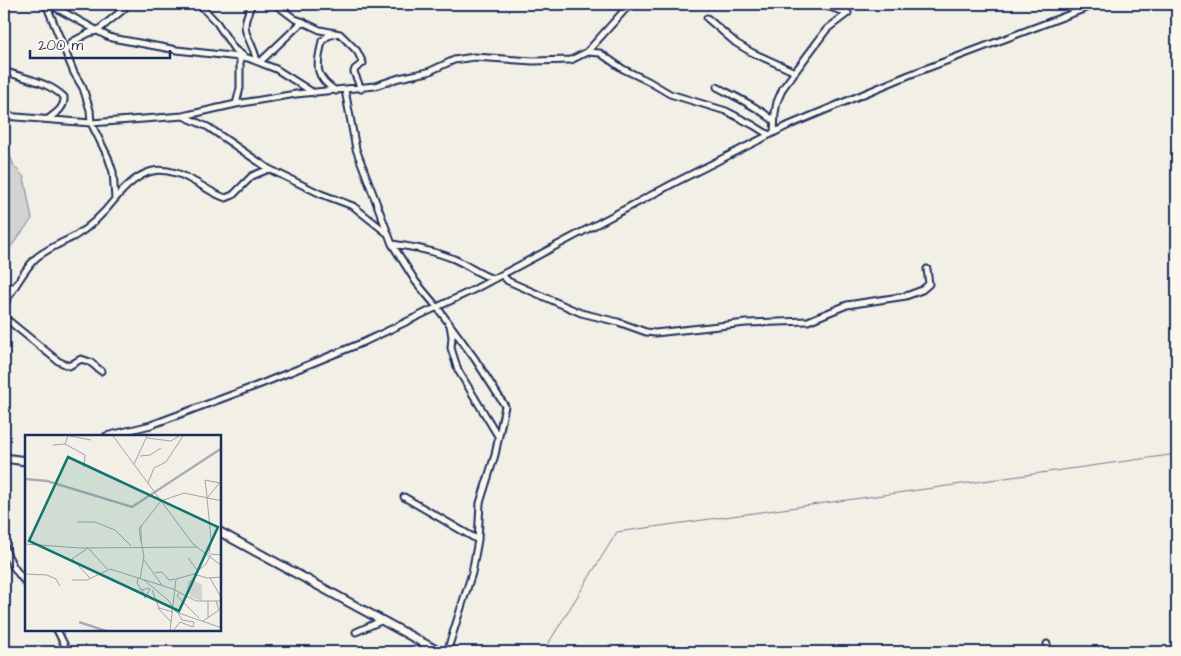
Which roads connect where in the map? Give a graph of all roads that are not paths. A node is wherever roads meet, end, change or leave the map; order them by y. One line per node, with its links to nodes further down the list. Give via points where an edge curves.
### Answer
1 (48, 4): 11 (street); 13 (street)
2 (199, 4): 16 (street, via 217,23 234,49)
3 (252, 4): 17 (street, via 244,23)
4 (275, 4): 10 (street)
5 (630, 4): 14 (street)
6 (820, 4): 19 (street, via 848,13 827,29)
7 (1097, 4): 31 (street, via 826,108)
8 (124, 9): 11 (street)
9 (707, 18): 19 (street, via 736,43)
10 (304, 22): 12 (street); 17 (street)
11 (98, 31): 13 (street, via 72,42); 15 (street, via 112,38 177,50)
12 (336, 33): 21 (street, via 357,51 363,62 354,70); 23 (street, via 322,41 318,71)
13 (66, 52): 30 (street, via 87,99)
14 (587, 52): 21 (street, via 571,60 546,62 466,58 428,72); 31 (street, via 600,53 670,94 731,114)
15 (240, 57): 16 (street); 25 (street, via 240,88)
16 (248, 58): 17 (street)
17 (258, 61): 24 (street)
18 (4, 71): 28 (street, via 41,82 64,97 62,107)
19 (795, 72): 29 (street, via 780,94)
20 (717, 87): 29 (street)
21 (361, 89): 22 (street)
22 (345, 90): 23 (street); 34 (street, via 356,149)
23 (336, 91): 24 (street)
24 (314, 93): 25 (street)
25 (236, 104): 27 (street)
26 (4, 116): 28 (street)
27 (183, 116): 30 (street); 32 (street, via 208,127)
28 (47, 120): 30 (street)
29 (774, 121): 31 (street)
30 (91, 123): 33 (street, via 110,165)
31 (772, 134): 37 (street)
32 (269, 169): 33 (street, via 248,180 230,197 222,197 173,171 160,170 130,181); 34 (street, via 353,206)
33 (115, 198): 40 (street, via 86,227 36,258)
34 (387, 232): 35 (street)
35 (392, 244): 38 (street, via 443,255); 42 (street, via 416,282)
36 (927, 268): 37 (street, via 929,284 922,290 898,298 847,305 808,321 746,323 655,333 581,313 508,281)
37 (502, 275): 38 (street)
38 (494, 279): 42 (street)
39 (4, 287): 40 (street)
40 (14, 287): 41 (street)
41 (4, 305)
42 (437, 307): 44 (street); 46 (street, via 289,374 151,425)
43 (4, 318): 45 (street, via 58,361 70,366 81,359)
44 (450, 324): 47 (street, via 451,348 458,370); 47 (street, via 504,406)
45 (100, 371)
46 (110, 435)
47 (499, 436): 52 (street, via 480,503)
48 (4, 458): 49 (street)
49 (25, 461)
50 (404, 497): 52 (street)
51 (221, 533): 55 (street)
52 (478, 540): 61 (street, via 467,593)
53 (4, 544): 54 (street, via 12,566)
54 (25, 582)
55 (383, 620): 57 (street); 60 (street)
56 (58, 631): 59 (street)
57 (356, 632)
58 (1047, 644): 62 (street)
59 (68, 652)
60 (440, 652)
61 (447, 652)
62 (1048, 652)

